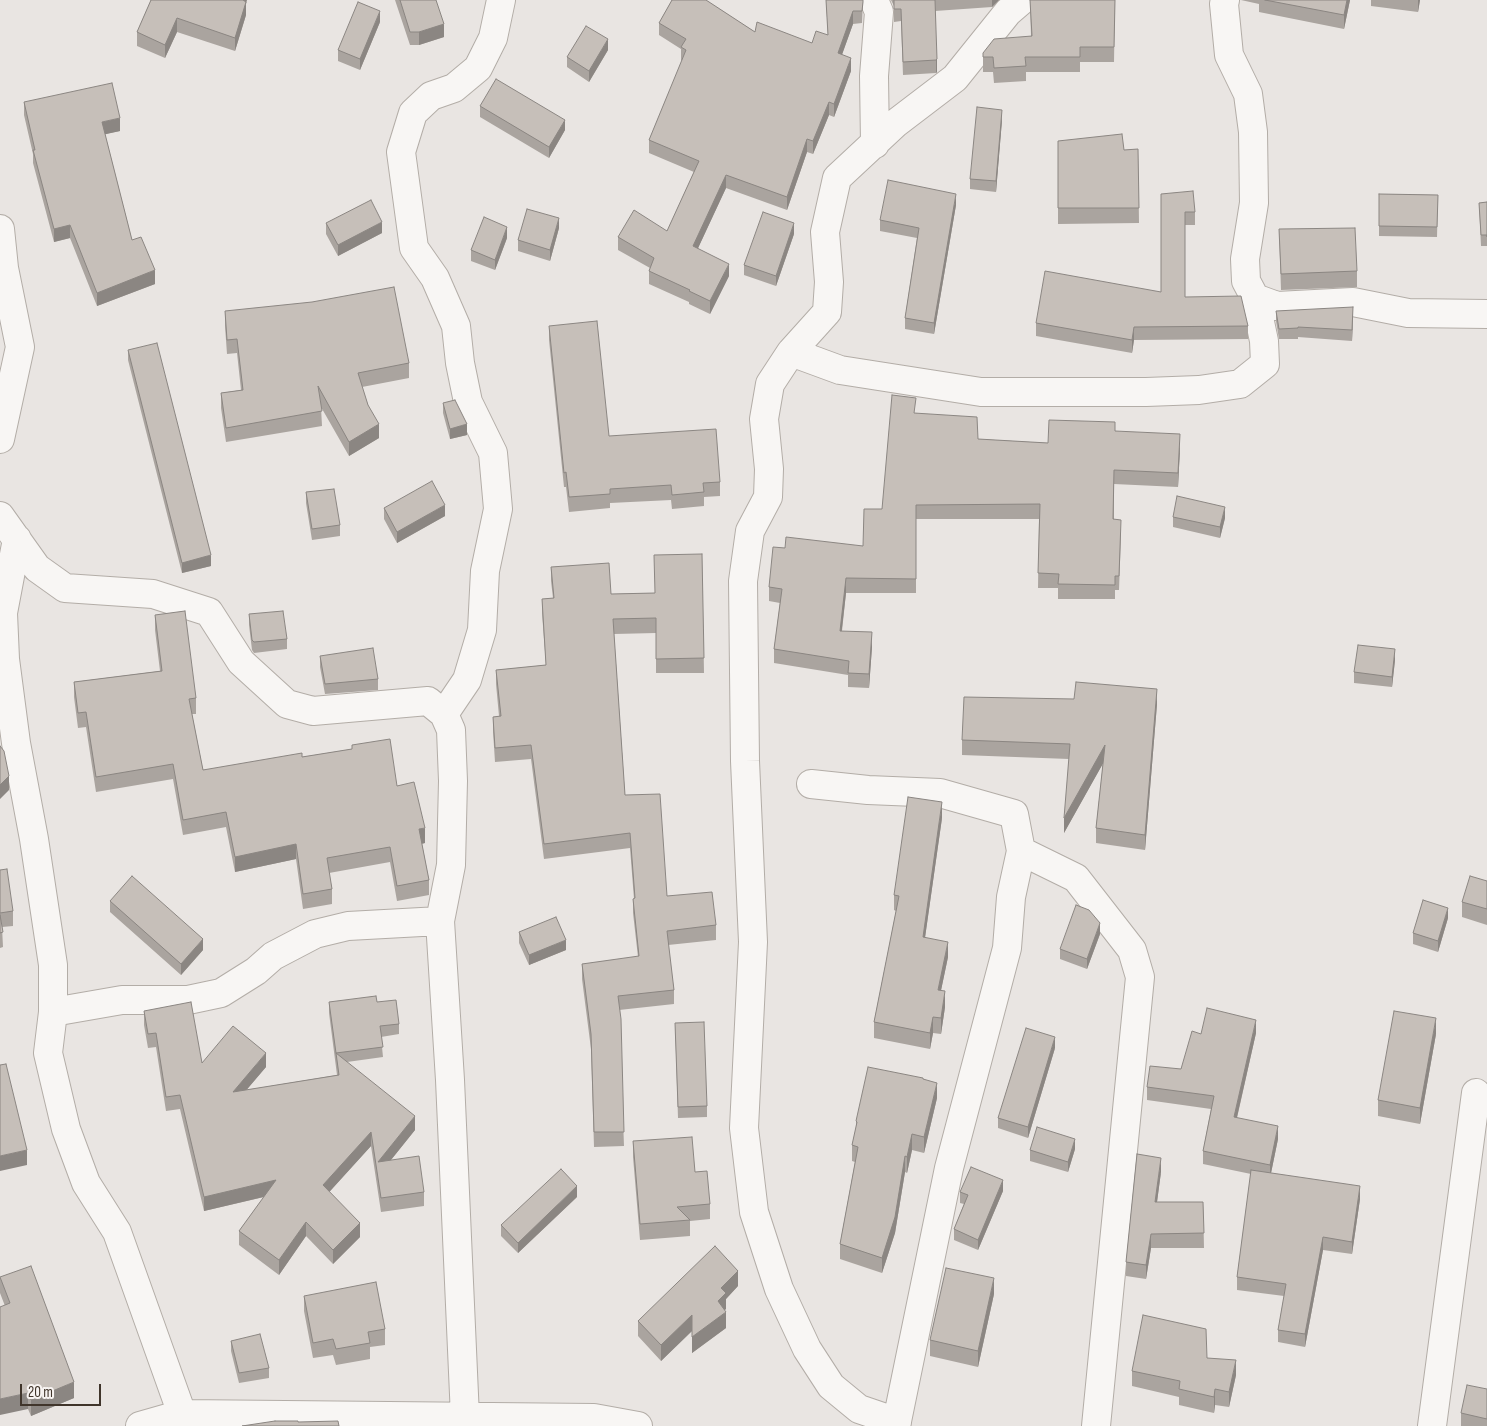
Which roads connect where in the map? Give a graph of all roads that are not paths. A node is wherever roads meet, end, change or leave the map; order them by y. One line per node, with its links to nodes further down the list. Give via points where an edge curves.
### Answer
1 (501, 0): 13 (street, via 493,38 478,68 454,88 431,96 413,113 401,152 414,248 435,278 456,326 468,402 493,453 498,509 485,571 482,630 467,680)
2 (874, 0): 5 (street, via 879,12 874,76)
3 (1022, 0): 5 (street, via 1008,12 955,78 896,123)
4 (1225, 0): 7 (street, via 1229,55 1248,94 1253,132 1254,203 1246,281)
5 (875, 144): 9 (street, via 837,178 825,232 827,312)
6 (0, 229): 10 (street, via 4,268 20,347)
7 (1254, 298): 8 (street, via 1278,306 1354,302 1408,313); 9 (street, via 1264,341 1265,364 1240,384 1199,390 981,392 840,370)
8 (1487, 314)
9 (792, 352): 22 (street, via 770,384 764,419 768,497 750,531 744,581 745,761 753,942 744,1128 754,1212 779,1289 807,1349 831,1386 859,1409)
10 (0, 439)
11 (0, 516): 12 (street)
12 (16, 539): 13 (street, via 37,568 65,588 153,594 209,612 240,662 287,704 312,711 428,701); 17 (street, via 3,613 5,659 53,965)
13 (444, 714): 16 (street, via 451,730 451,865)
14 (811, 784): 15 (street, via 940,793 1014,814)
15 (1021, 851): 22 (street, via 1011,897 1007,948 950,1168); 25 (street, via 1076,878 1132,950 1140,977)
16 (440, 920): 17 (street, via 348,926 315,934 273,956 222,993 188,1000 122,1000); 20 (street)
17 (53, 1012): 19 (street, via 48,1053 66,1129 86,1183 117,1232)
18 (1476, 1093): 26 (street)
19 (182, 1414): 20 (street); 23 (street)
20 (465, 1417): 21 (street)
21 (594, 1422): 24 (street)
22 (896, 1424)
23 (140, 1426)
24 (638, 1426)
25 (1096, 1426)
26 (1432, 1426)

